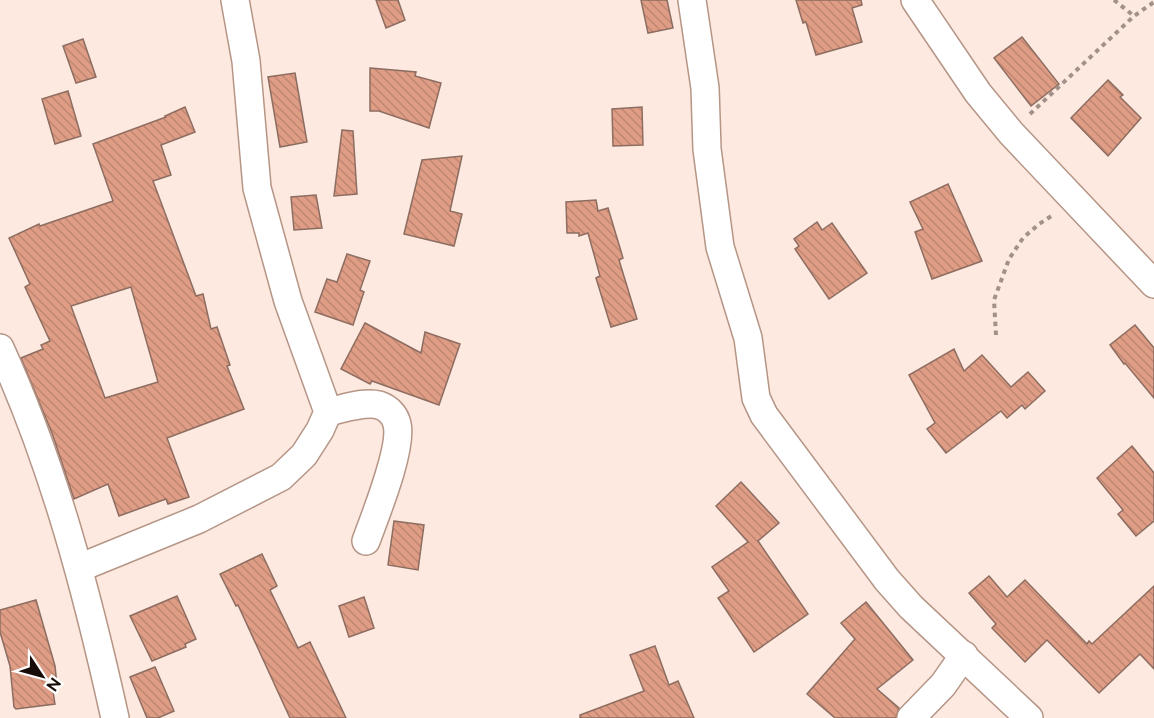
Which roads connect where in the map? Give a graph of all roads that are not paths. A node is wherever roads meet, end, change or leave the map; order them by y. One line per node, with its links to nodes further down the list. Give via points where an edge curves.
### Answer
1 (235, 0): 6 (street, via 246,62 257,188 288,302)
2 (692, 0): 9 (street, via 705,88 707,149 720,247 748,338 756,398 776,432 877,567 911,607)
3 (915, 0): 4 (street, via 978,93 1011,133)
4 (1154, 284)
5 (0, 348): 8 (street, via 49,471)
6 (328, 412): 7 (street, via 377,404 395,416 398,426 392,466); 8 (street, via 304,455 281,477 199,519)
7 (366, 541)
8 (79, 568): 10 (street)
9 (964, 655): 11 (street, via 943,685); 12 (street)
10 (115, 718)
11 (911, 718)
12 (1029, 718)

